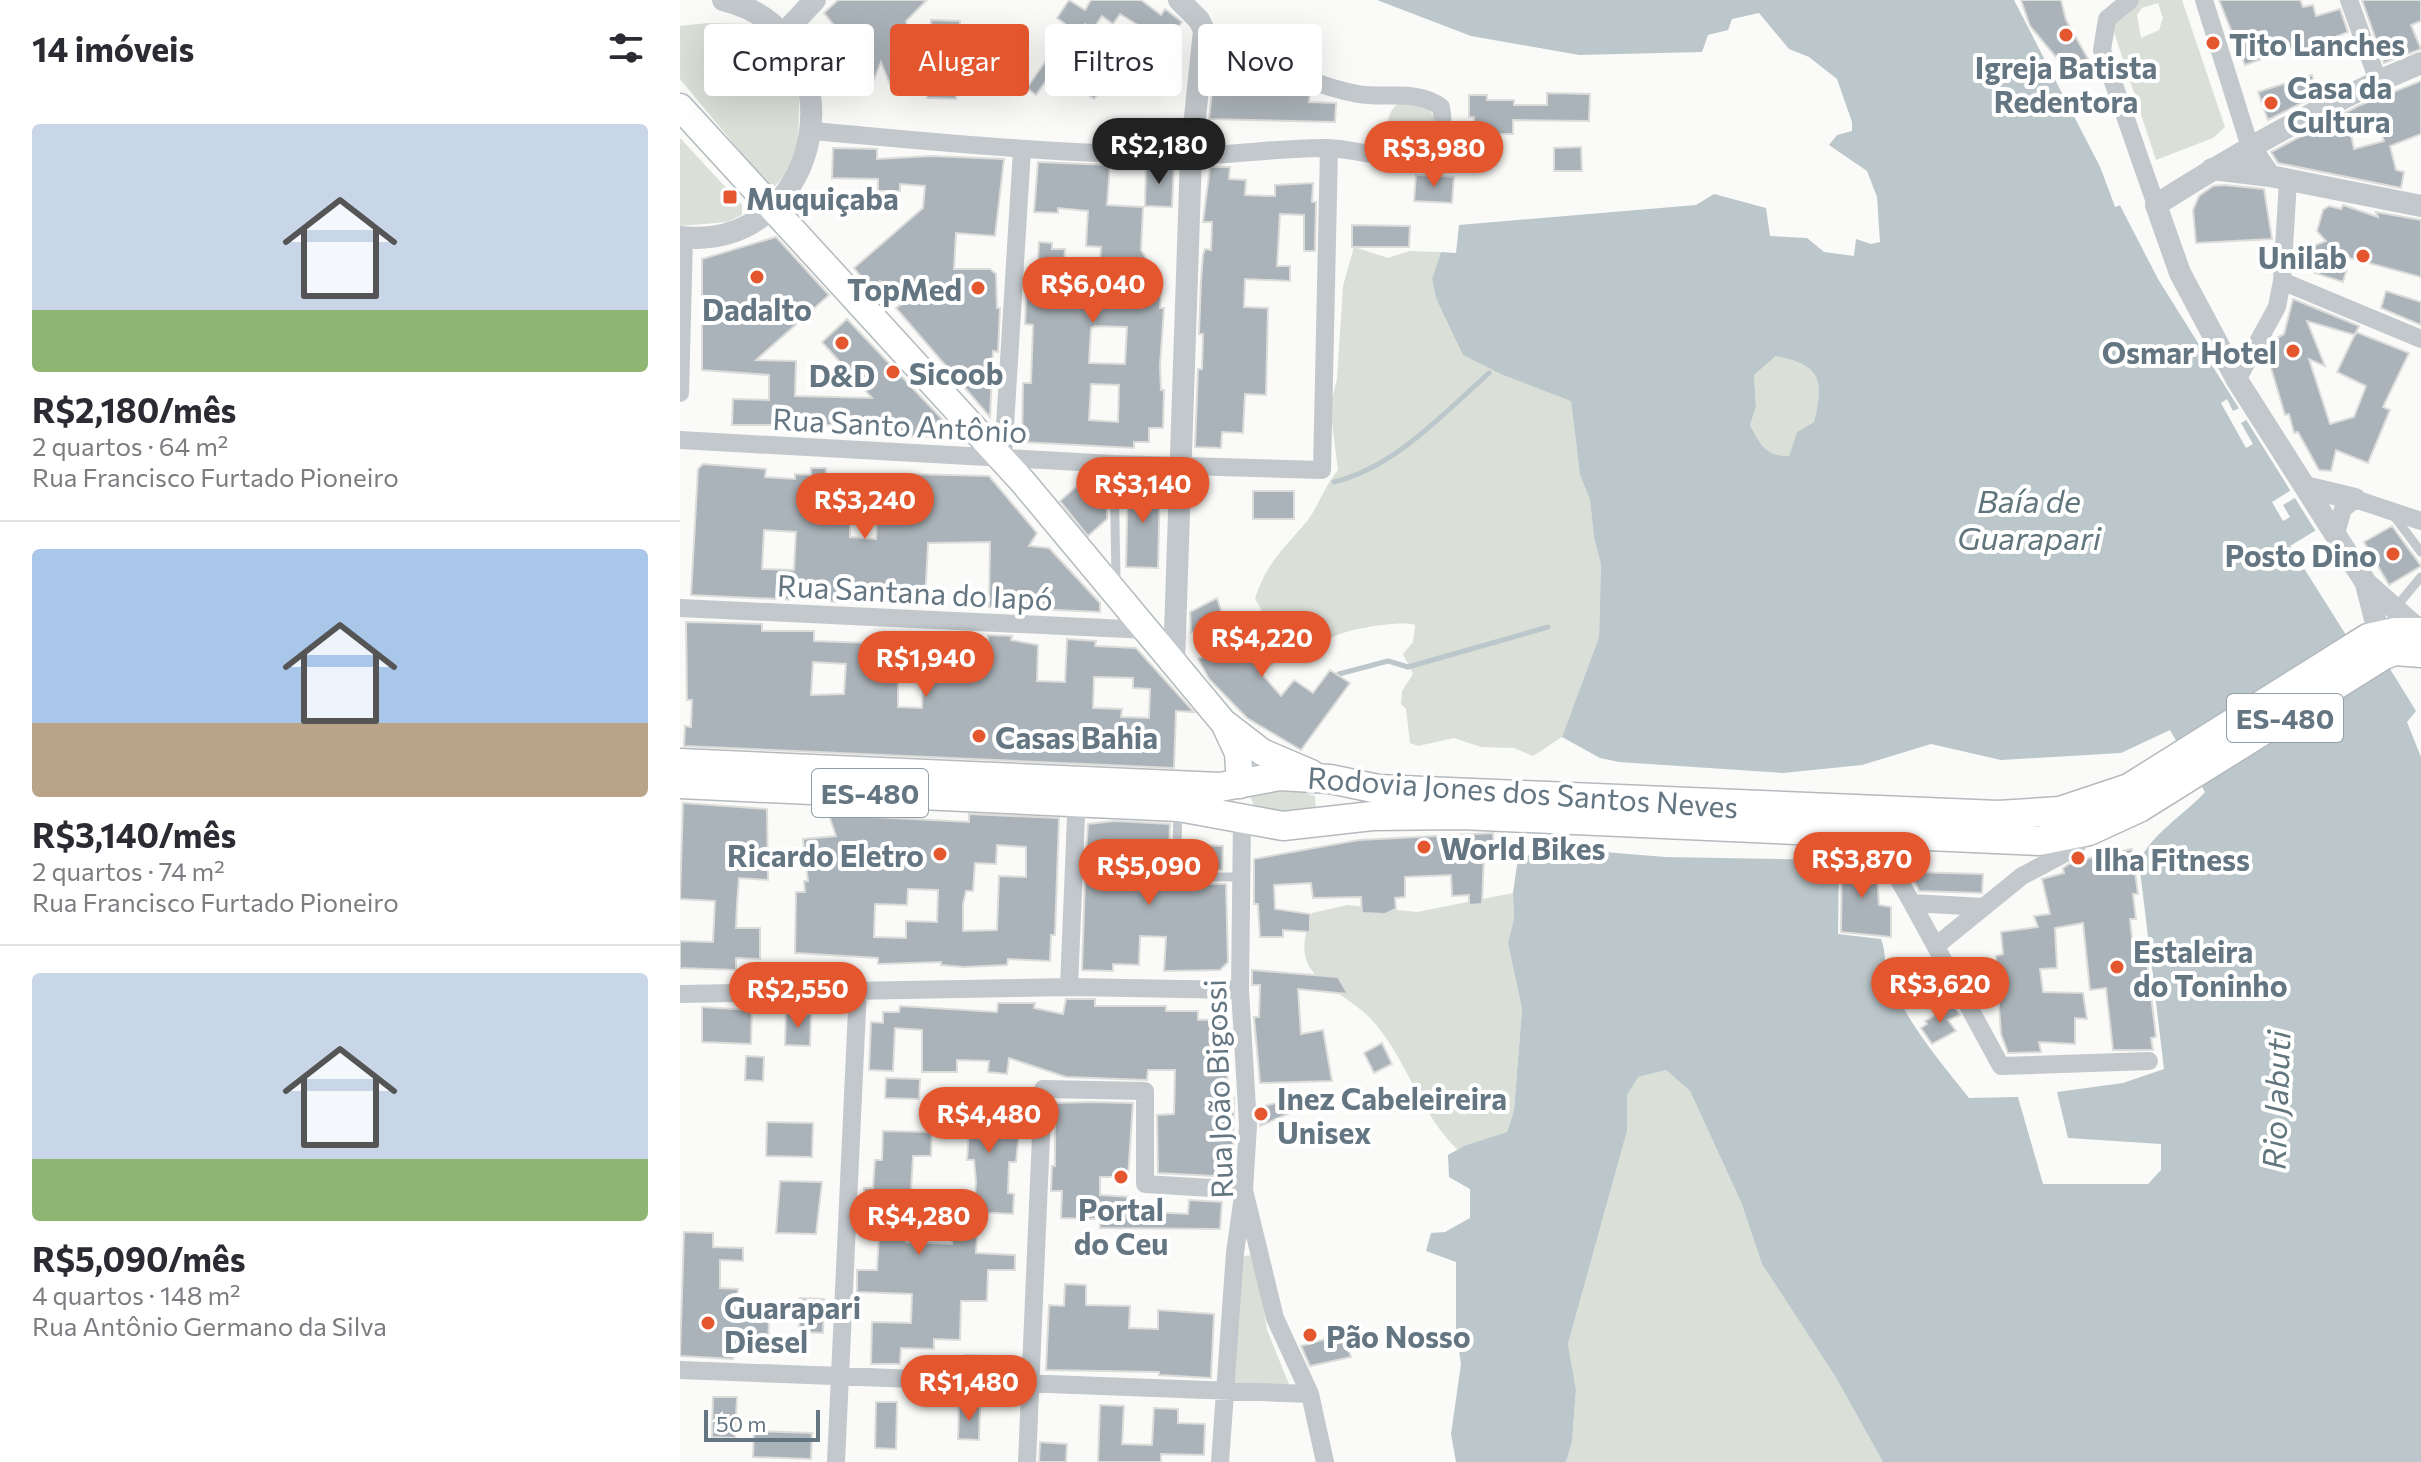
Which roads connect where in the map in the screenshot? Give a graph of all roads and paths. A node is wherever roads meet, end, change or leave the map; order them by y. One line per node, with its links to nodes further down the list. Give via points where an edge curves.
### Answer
1 (723, 0): 7 (street)
2 (815, 0): 8 (street)
3 (1179, 0): 9 (street)
4 (2204, 0): 17 (street)
5 (2349, 0): 11 (street)
6 (2126, 2): 23 (street, via 2107,19 2102,50)
7 (769, 24)
8 (792, 24)
9 (1201, 24)
10 (2421, 63): 11 (street)
11 (2378, 81): 17 (street)
12 (1322, 84): 18 (street, via 1359,94 1427,97 1441,107 1444,125 1439,141 1426,154)
13 (1198, 88): 20 (street)
14 (809, 96): 16 (street)
15 (680, 107): 25 (main road)
16 (812, 131): 19 (street); 25 (street, via 791,187)
17 (2250, 147): 21 (street); 22 (street)
18 (1329, 148): 20 (street); 34 (street, Rua Santo Antônio, via 1322,470)
19 (1022, 150): 20 (street); 32 (street)
20 (1191, 156): 34 (street)
21 (2212, 169): 22 (street); 23 (street)
22 (2279, 179): 24 (street); 27 (street)
23 (2156, 205): 29 (street, via 2197,310)
24 (2421, 206)
25 (771, 209): 26 (street, via 734,230); 32 (main road)
26 (682, 238): 30 (street)
27 (2282, 281): 28 (street); 29 (street, via 2277,307)
28 (2421, 339)
29 (2237, 380): 35 (street)
30 (680, 393)
31 (680, 440): 32 (street, Rua Santo Antônio)
32 (1002, 458): 33 (street, Rua Santo Antônio); 43 (main road)
33 (1114, 464): 34 (street, Rua Santo Antônio); 43 (lane)
34 (1179, 468): 49 (street)
35 (2305, 487): 36 (street); 39 (street)
36 (2355, 499): 37 (street); 39 (street, via 2343,509)
37 (2389, 510): 38 (street); 40 (lane)
38 (2421, 521)
39 (2336, 533): 42 (street)
40 (2421, 552)
41 (2421, 577): 45 (lane)
42 (2366, 583): 45 (street); 48 (street)
43 (1113, 588): 46 (main road)
44 (680, 608): 46 (street, Rua Santana do Iapó)
45 (2394, 610): 47 (street)
46 (1148, 630): 49 (main road)
47 (2421, 639): 48 (main road)
48 (2377, 643): 52 (main road, Rodovia Jones dos Santos Neves / ES-480)
49 (1174, 662): 50 (main road)
50 (1223, 722): 53 (main road, via 1281,763); 56 (main road, via 1238,753)
51 (680, 763): 54 (main road, Rodovia Jones dos Santos Neves / ES-480)
52 (2181, 771): 53 (main road, Rodovia Jones dos Santos Neves / ES-480, via 2060,811 1998,815 1378,789); 60 (main road, Rodovia Jones dos Santos Neves / ES-480)
53 (1330, 779): 56 (main road, Rodovia Jones dos Santos Neves / ES-480, via 1280,776)
54 (887, 783): 55 (main road, Rodovia Jones dos Santos Neves / ES-480); 57 (main road, Rodovia Jones dos Santos Neves / ES-480)
55 (680, 784)
56 (1240, 785): 57 (main road, Rodovia Jones dos Santos Neves / ES-480); 59 (main road)
57 (1077, 792): 58 (main road, Rodovia Jones dos Santos Neves / ES-480); 66 (street)
58 (1179, 807): 59 (main road, Rodovia Jones dos Santos Neves / ES-480); 62 (lane, via 1176,877)
59 (1242, 820): 61 (main road, Rodovia Jones dos Santos Neves / ES-480, via 1283,826 1372,816 1461,815); 62 (street, Rua João Bigossi)
60 (2089, 831): 61 (main road, Rodovia Jones dos Santos Neves / ES-480, via 2039,841); 64 (street, via 2073,849 2022,876)
61 (1863, 834): 63 (street, via 1888,861)
62 (1239, 877): 68 (street, Rua João Bigossi)
63 (1912, 903): 64 (street); 65 (street)
64 (1983, 907): 65 (street)
65 (1937, 945): 70 (street, via 2001,1066)
66 (1069, 987): 67 (street); 68 (street)
67 (858, 988): 69 (street); 73 (street)
68 (1240, 990): 71 (street, Rua João Bigossi, via 1248,1125)
69 (680, 994)
70 (2149, 1061)
71 (1244, 1190): 74 (street, via 1145,1184 1145,1091 1043,1089); 75 (street); 76 (street, Rua João Bigossi, via 1275,1318)
72 (680, 1370): 73 (street)
73 (840, 1377): 74 (street); 77 (street)
74 (1031, 1382): 75 (street); 78 (street)
75 (1224, 1392): 76 (street); 79 (street)
76 (1311, 1402): 80 (street, Rua João Bigossi)
77 (836, 1462)
78 (1027, 1462)
79 (1220, 1462)
80 (1325, 1462)

